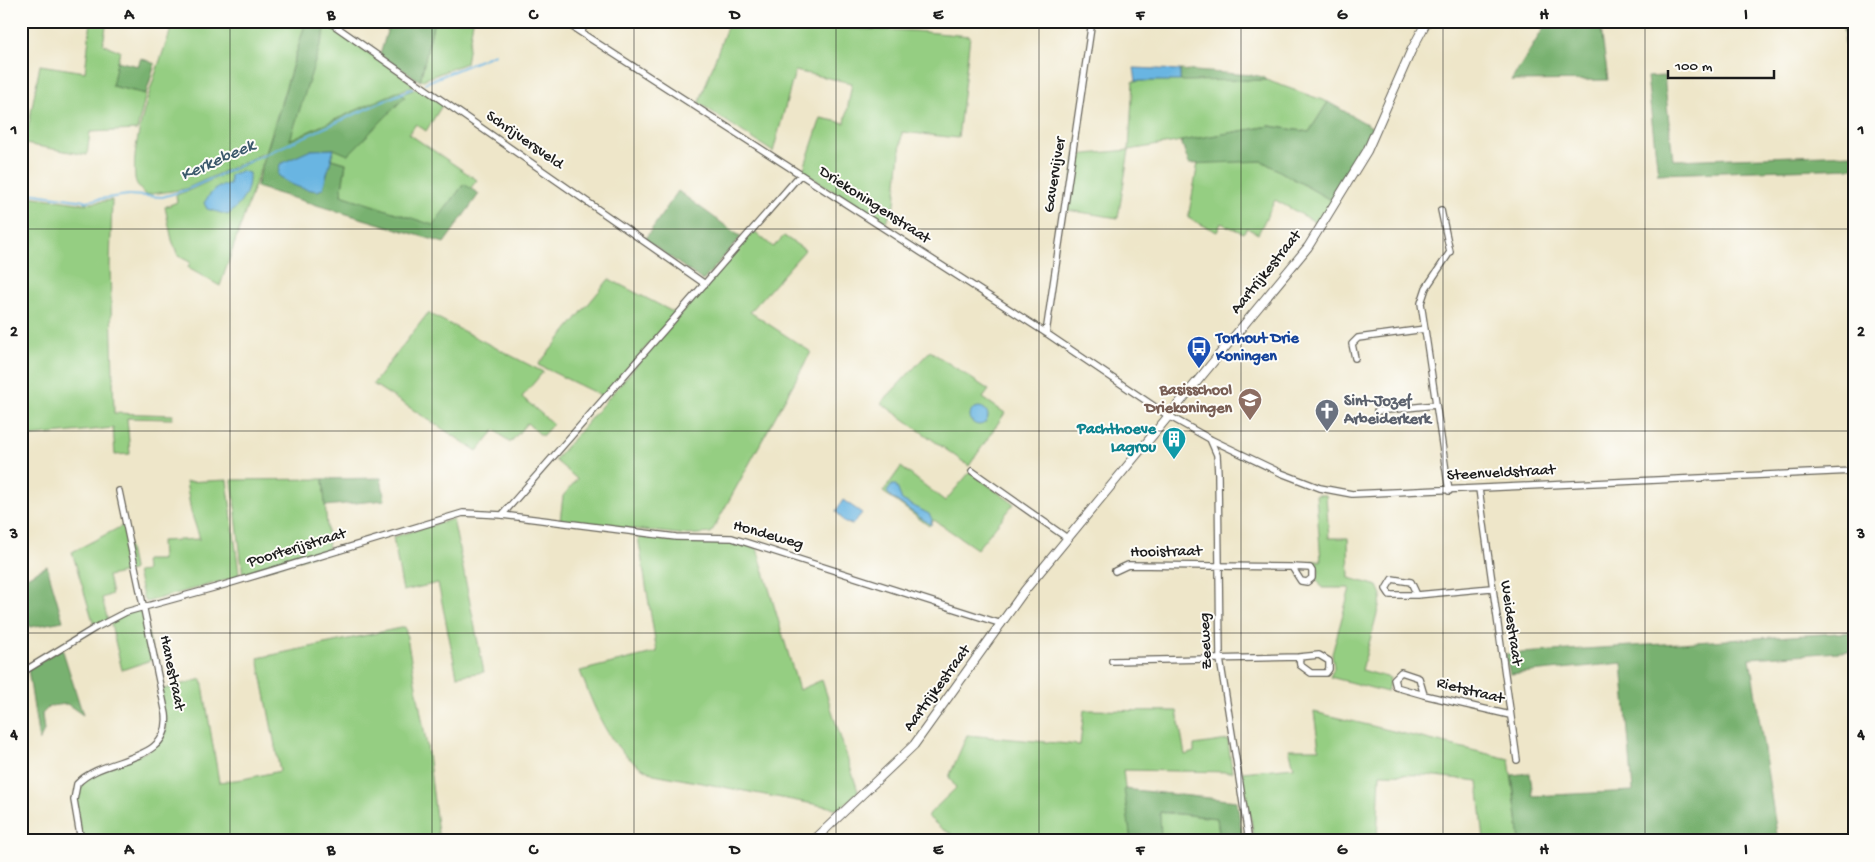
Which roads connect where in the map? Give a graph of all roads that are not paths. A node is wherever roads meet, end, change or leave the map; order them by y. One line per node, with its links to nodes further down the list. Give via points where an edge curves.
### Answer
1 (328, 21): 9 (street, Schrijversveld)
2 (564, 21): 6 (street, Driekoningenstraat)
3 (584, 21): 6 (street)
4 (1092, 21): 11 (street, Gavervijver)
5 (1427, 21): 15 (street, Aartrijkestraat, via 1367,151 1308,247)
6 (582, 33): 7 (street, Driekoningenstraat)
7 (800, 174): 9 (street); 11 (street, Driekoningenstraat)
8 (1441, 210): 10 (street, via 1450,252 1421,303)
9 (705, 284): 23 (street)
10 (1425, 329): 12 (street, via 1358,338 1352,344); 13 (street)
11 (1046, 333): 15 (street, Driekoningenstraat)
12 (1355, 358)
13 (1436, 405): 14 (street); 21 (street)
14 (1378, 411)
15 (1167, 415): 16 (street, Steenveldstraat); 24 (street, Aartrijkestraat)
16 (1210, 439): 21 (street, Steenveldstraat, via 1281,473 1327,490 1352,494); 25 (street, Zeeweg, via 1217,455)
17 (972, 471): 24 (street)
18 (1854, 471): 19 (street, Steenveldstraat)
19 (1479, 490): 21 (street, Steenveldstraat); 28 (street, Weidestraat)
20 (119, 491): 30 (street)
21 (1448, 491)
22 (458, 515): 23 (street, Hondeweg); 30 (street, Poorterijstraat)
23 (502, 515): 31 (street, Hondeweg, via 676,537 732,538)
24 (1067, 538): 31 (street, Aartrijkestraat)
25 (1219, 566): 26 (street, Hooistraat); 27 (street, Hooistraat, via 1128,565); 33 (street, Zeeweg)
26 (1292, 567)
27 (1115, 571)
28 (1492, 588): 29 (street); 37 (street, Weidestraat)
29 (1417, 595): 29 (street, via 1407,580 1392,579 1386,586 1390,596)
30 (142, 607): 35 (street, Poorterijstraat, via 95,628); 39 (street, Hanestraat, via 166,714 166,730 163,739 148,751 94,772 77,784 74,800)
31 (1002, 624): 40 (street, Aartrijkestraat, via 914,745)
32 (1299, 657): 32 (street, via 1300,665 1307,672 1322,674 1329,669 1329,661 1323,656); 33 (street)
33 (1220, 659): 34 (street); 41 (street, Zeeweg)
34 (1112, 661)
35 (21, 673)
36 (1424, 695): 36 (street, Rietstraat, via 1419,678 1406,672 1397,674 1394,679 1396,687); 37 (street, Rietstraat)
37 (1510, 715): 38 (street, Weidestraat)
38 (1517, 760)
39 (81, 841)
40 (813, 841)
41 (1249, 841)

